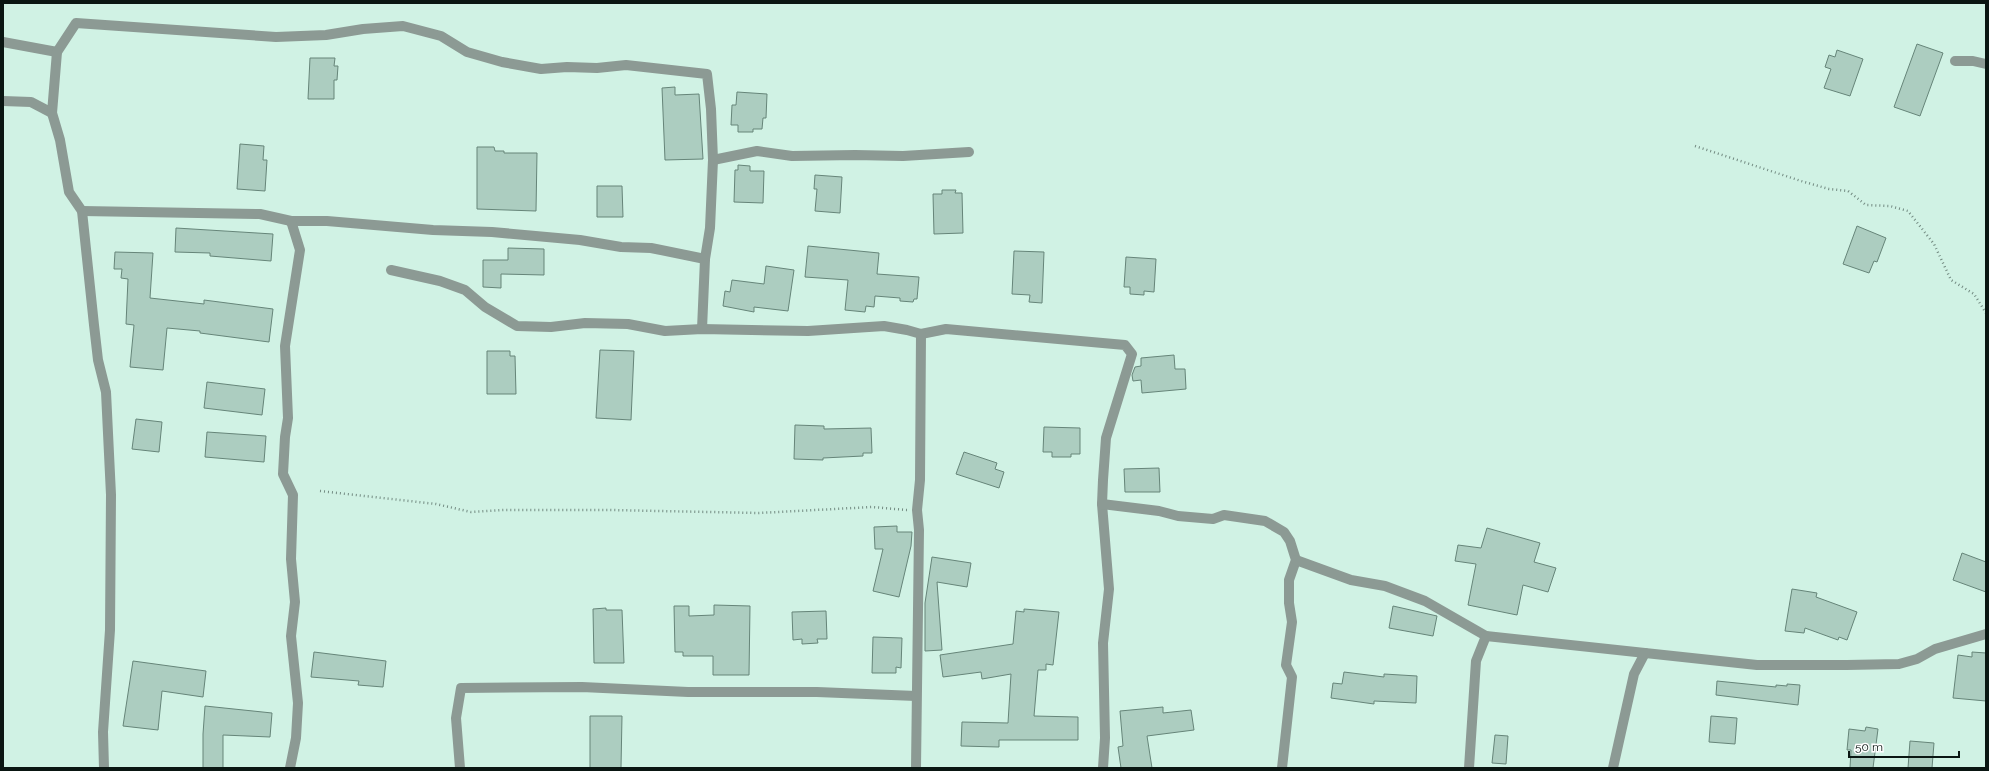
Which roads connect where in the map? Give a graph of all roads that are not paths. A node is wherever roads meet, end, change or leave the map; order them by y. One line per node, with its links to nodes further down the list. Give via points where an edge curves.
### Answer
1 (3, 42): 2 (street)
2 (57, 52): 6 (street); 8 (street, via 76,23 276,37 326,35 403,26 441,36 467,52 541,69 626,65 707,74 712,109)
3 (1954, 61): 4 (street)
4 (1986, 64)
5 (3, 101): 6 (street, via 31,102)
6 (52, 113): 9 (street, via 60,140 69,192)
7 (969, 152): 8 (street, via 903,156 792,156 757,151)
8 (713, 160): 11 (street, via 710,228)
9 (82, 211): 10 (street, via 260,214); 21 (street, via 98,360 106,392 111,495 110,630 103,732)
10 (291, 220): 11 (street, via 580,240 621,247 651,248); 22 (street, via 300,250 284,346 288,418 283,474 293,494 291,558 295,602 291,636 298,703 296,738)
11 (705, 259): 13 (street)
12 (391, 270): 13 (street, via 440,281 464,290 485,307 517,326 551,327 585,323 628,324 666,331)
13 (702, 329): 14 (street, via 808,331 884,326)
14 (920, 334): 15 (street, via 946,329 1124,345 1132,354 1106,438); 20 (street)
15 (1102, 504): 16 (street, via 1178,516 1213,518 1224,515 1265,521 1284,532); 25 (street, via 1109,588 1103,643)
16 (1296, 560): 18 (street, via 1351,580 1385,586 1425,601); 26 (street, via 1289,580 1292,622 1286,664 1292,677)
17 (1986, 634): 19 (street, via 1935,649 1918,659 1900,664 1757,665)
18 (1486, 636): 19 (street); 27 (street, via 1476,661)
19 (1645, 653): 28 (street, via 1634,674)
20 (916, 696): 23 (street, via 816,692 461,688 456,718); 24 (street)
21 (104, 768)
22 (290, 768)
23 (460, 768)
24 (916, 768)
25 (1103, 768)
26 (1282, 768)
27 (1469, 768)
28 (1613, 768)

